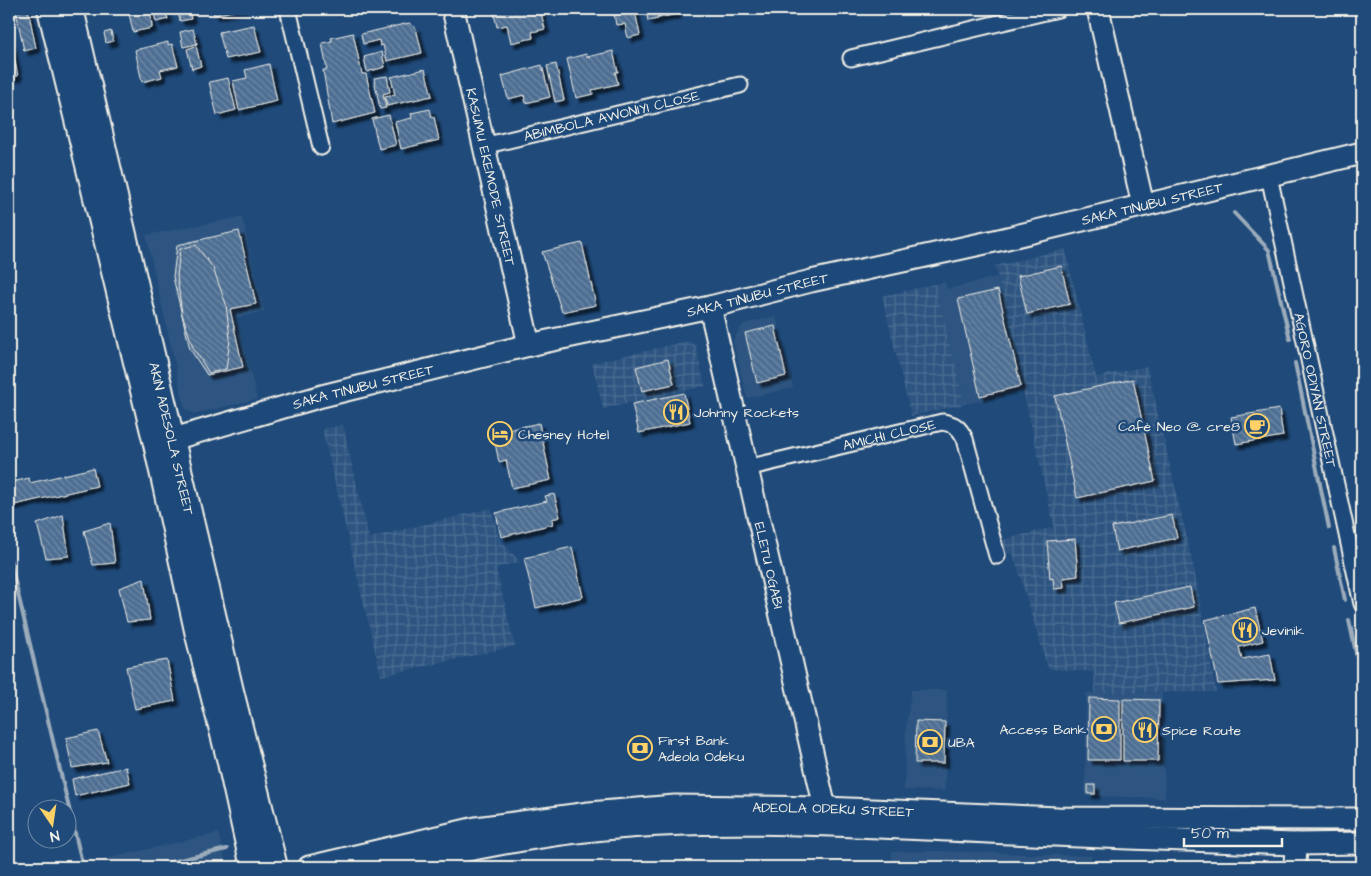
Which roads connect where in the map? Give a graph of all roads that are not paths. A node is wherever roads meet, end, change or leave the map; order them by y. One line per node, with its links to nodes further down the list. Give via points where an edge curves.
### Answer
1 (50, 9): 16 (main road, AKIN ADESOLA STREET)
2 (70, 9): 16 (main road, AKIN ADESOLA STREET)
3 (288, 9): 10 (street)
4 (453, 9): 9 (street, KASUMU EKEMODE STREET)
5 (1058, 9): 7 (street)
6 (1098, 9): 13 (street)
7 (851, 58)
8 (740, 85): 9 (street, ABIMBOLA AWONIYI CLOSE)
9 (484, 146): 15 (street, KASUMU EKEMODE STREET)
10 (321, 147)
11 (1362, 153): 12 (street, SAKA TINUBU STREET)
12 (1269, 176): 13 (street, SAKA TINUBU STREET); 19 (street, AGORO ODIYAN STREET)
13 (1143, 205): 14 (street, SAKA TINUBU STREET)
14 (710, 307): 15 (street, SAKA TINUBU STREET); 17 (street, ELETU OGABI)
15 (529, 345): 16 (street, SAKA TINUBU STREET, via 322,396)
16 (164, 442): 25 (main road, AKIN ADESOLA STREET, via 198,635); 26 (main road, AKIN ADESOLA STREET)
17 (747, 468): 18 (street, AMICHI CLOSE, via 942,422 953,424 965,439); 20 (street, ELETU OGABI)
18 (997, 556)
19 (1362, 604)
20 (824, 816): 21 (street, ADEOLA ODEKU STREET); 23 (street, ADEOLA ODEKU STREET); 24 (street, ADEOLA ODEKU STREET, via 605,829)
21 (1362, 819)
22 (1362, 843): 23 (street, ADEOLA ODEKU STREET)
23 (1296, 844): 29 (street)
24 (420, 856): 27 (street, ADEOLA ODEKU STREET); 28 (street, ADEOLA ODEKU STREET)
25 (253, 867)
26 (275, 867)
27 (309, 867)
28 (388, 867)
29 (1295, 867)

